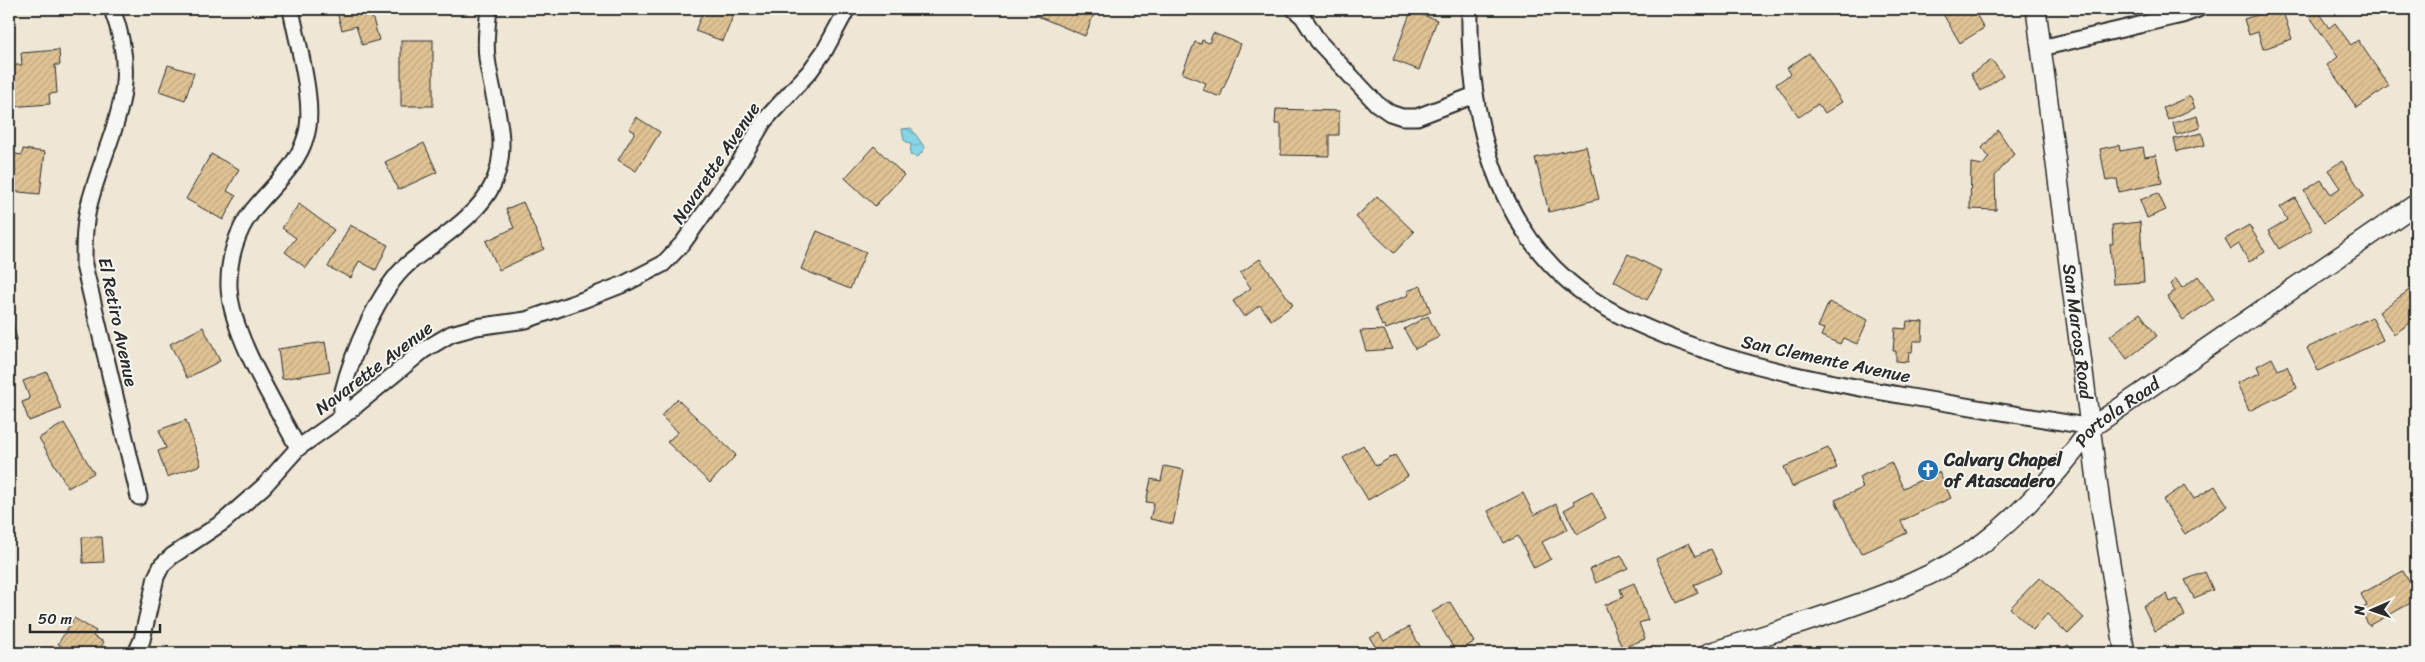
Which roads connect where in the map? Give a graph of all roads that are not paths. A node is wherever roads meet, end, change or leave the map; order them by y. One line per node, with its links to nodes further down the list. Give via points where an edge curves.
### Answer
1 (112, 9): 15 (street, El Retiro Avenue, via 124,56 122,102 89,205 84,265)
2 (291, 9): 14 (street, via 309,104 306,135 298,157 252,210 242,227 230,264 229,288 241,337)
3 (488, 9): 12 (street, via 487,55 502,146 496,176 484,199 454,228 406,265 382,296 342,392)
4 (847, 9): 12 (street, Navarette Avenue, via 810,71 764,121 683,244 663,264 624,284 526,320 450,334 424,350)
5 (1294, 9): 10 (street, via 1318,41 1377,104 1390,113 1418,117)
6 (1470, 9): 10 (street, San Clemente Avenue, via 1469,46)
7 (2036, 9): 9 (street, San Marcos Road)
8 (2198, 9): 9 (street)
9 (2041, 48): 13 (street, San Marcos Road)
10 (1474, 95): 13 (street, San Clemente Avenue, via 1482,133 1495,170 1524,229 1566,279 1620,317 1699,348 1772,370)
11 (2416, 204): 13 (street, Portola Road)
12 (342, 417): 14 (street, Navarette Avenue)
13 (2092, 427): 17 (street, Portola Road, via 2069,460 2016,515 1950,564 1879,598); 18 (street, San Marcos Road, via 2100,503)
14 (298, 448): 16 (street, Navarette Avenue, via 264,486 162,566 156,577)
15 (139, 497)
16 (136, 653)
17 (1710, 653)
18 (2125, 653)

